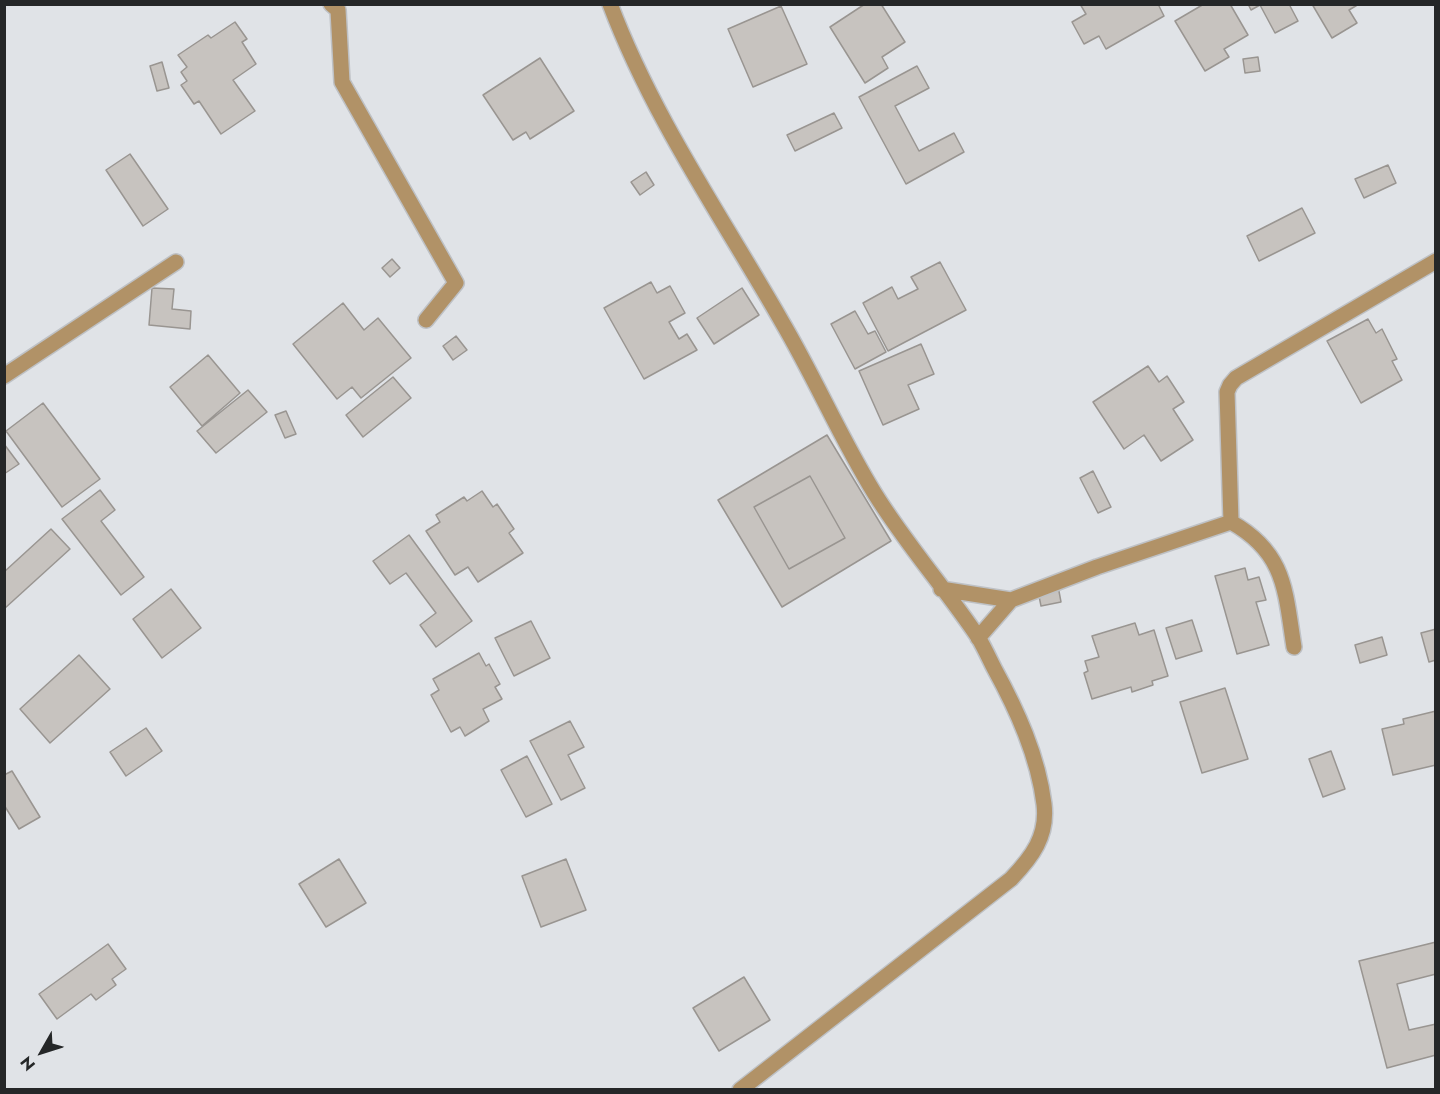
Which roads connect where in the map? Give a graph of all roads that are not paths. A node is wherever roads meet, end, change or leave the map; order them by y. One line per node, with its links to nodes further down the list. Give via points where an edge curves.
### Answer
1 (331, 4): 5 (street, via 338,10 342,82 456,283)
2 (610, 4): 8 (street, via 651,97 708,201 783,323 874,493)
3 (1436, 261): 7 (street, via 1230,385 1227,392)
4 (176, 262): 6 (street)
5 (426, 320)
6 (4, 376)
7 (1231, 522): 9 (street); 11 (street, via 1261,542 1274,558 1285,588)
8 (941, 589): 9 (street); 10 (street)
9 (1011, 600): 10 (street)
10 (978, 638): 12 (street, via 1014,705 1035,763 1044,807 1036,850 1011,879)
11 (1294, 647)
12 (740, 1089)

